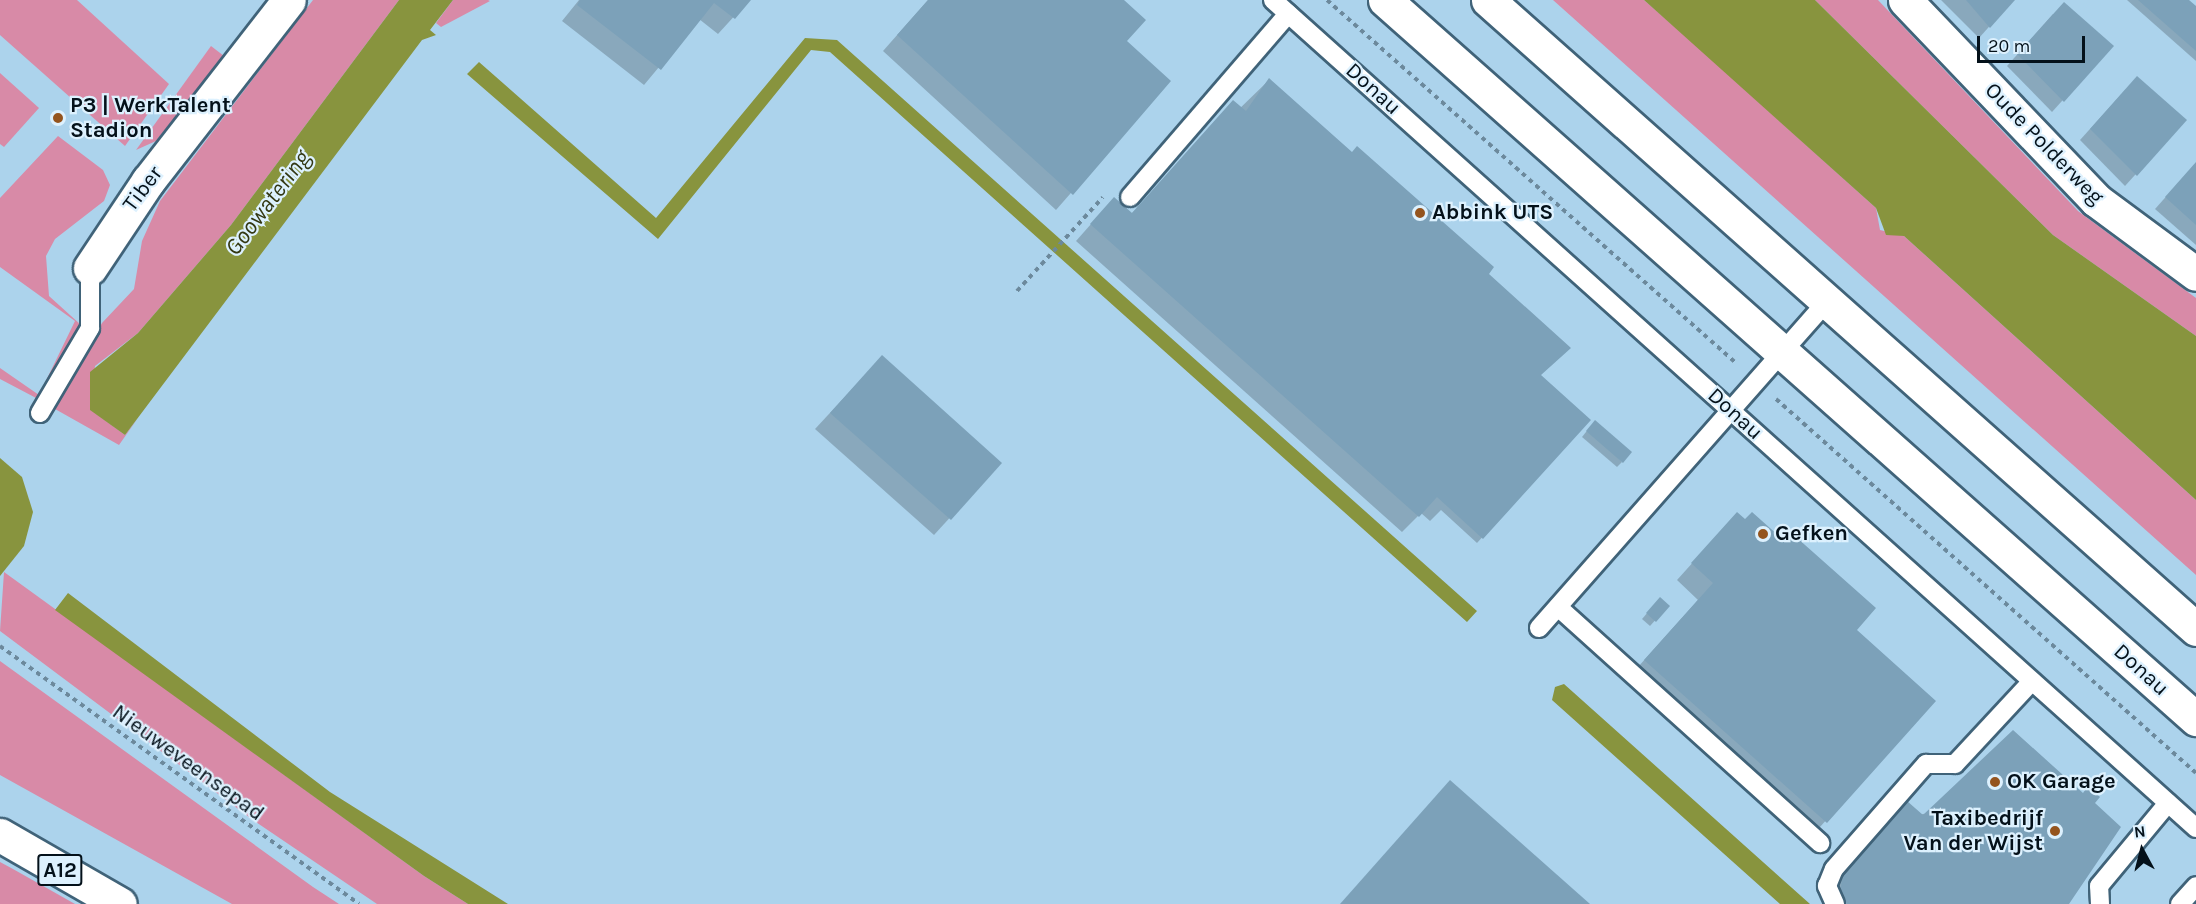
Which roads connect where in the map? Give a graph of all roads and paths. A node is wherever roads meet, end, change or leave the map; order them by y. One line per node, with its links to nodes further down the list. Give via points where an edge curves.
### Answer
1 (289, 0): 9 (main road, Tiber, via 148,181)
2 (1273, 0): 6 (lane, Donau)
3 (1385, 0): 13 (main road, Donau)
4 (1488, 0): 12 (main road)
5 (1905, 0): 10 (main road, Oude Polderweg, via 2096,200)
6 (1288, 14): 7 (lane); 14 (lane, Donau)
7 (1130, 197)
8 (1069, 234): 11 (path)
9 (90, 268): 15 (lane, via 90,328)
10 (2196, 274)
11 (1017, 291)
12 (1827, 301): 13 (lane); 18 (main road)
13 (1782, 353): 14 (lane); 21 (main road, Donau)
14 (1731, 410): 16 (lane); 20 (lane, Donau)
15 (40, 413)
16 (1558, 607): 17 (lane); 25 (lane)
17 (1539, 628)
18 (2196, 629)
19 (0, 646): 28 (path, Nieuweveensepad)
20 (2032, 681): 22 (lane, Donau); 29 (lane, via 1954,764 1926,764 1834,869 1827,886)
21 (2196, 719)
22 (2168, 803): 23 (lane, Donau); 30 (lane, via 2100,886)
23 (2196, 828)
24 (0, 835): 27 (main road, A12)
25 (1820, 843)
26 (2196, 886): 31 (lane)
27 (120, 904)
28 (358, 904)
29 (1835, 904)
30 (2100, 904)
31 (2180, 904)

